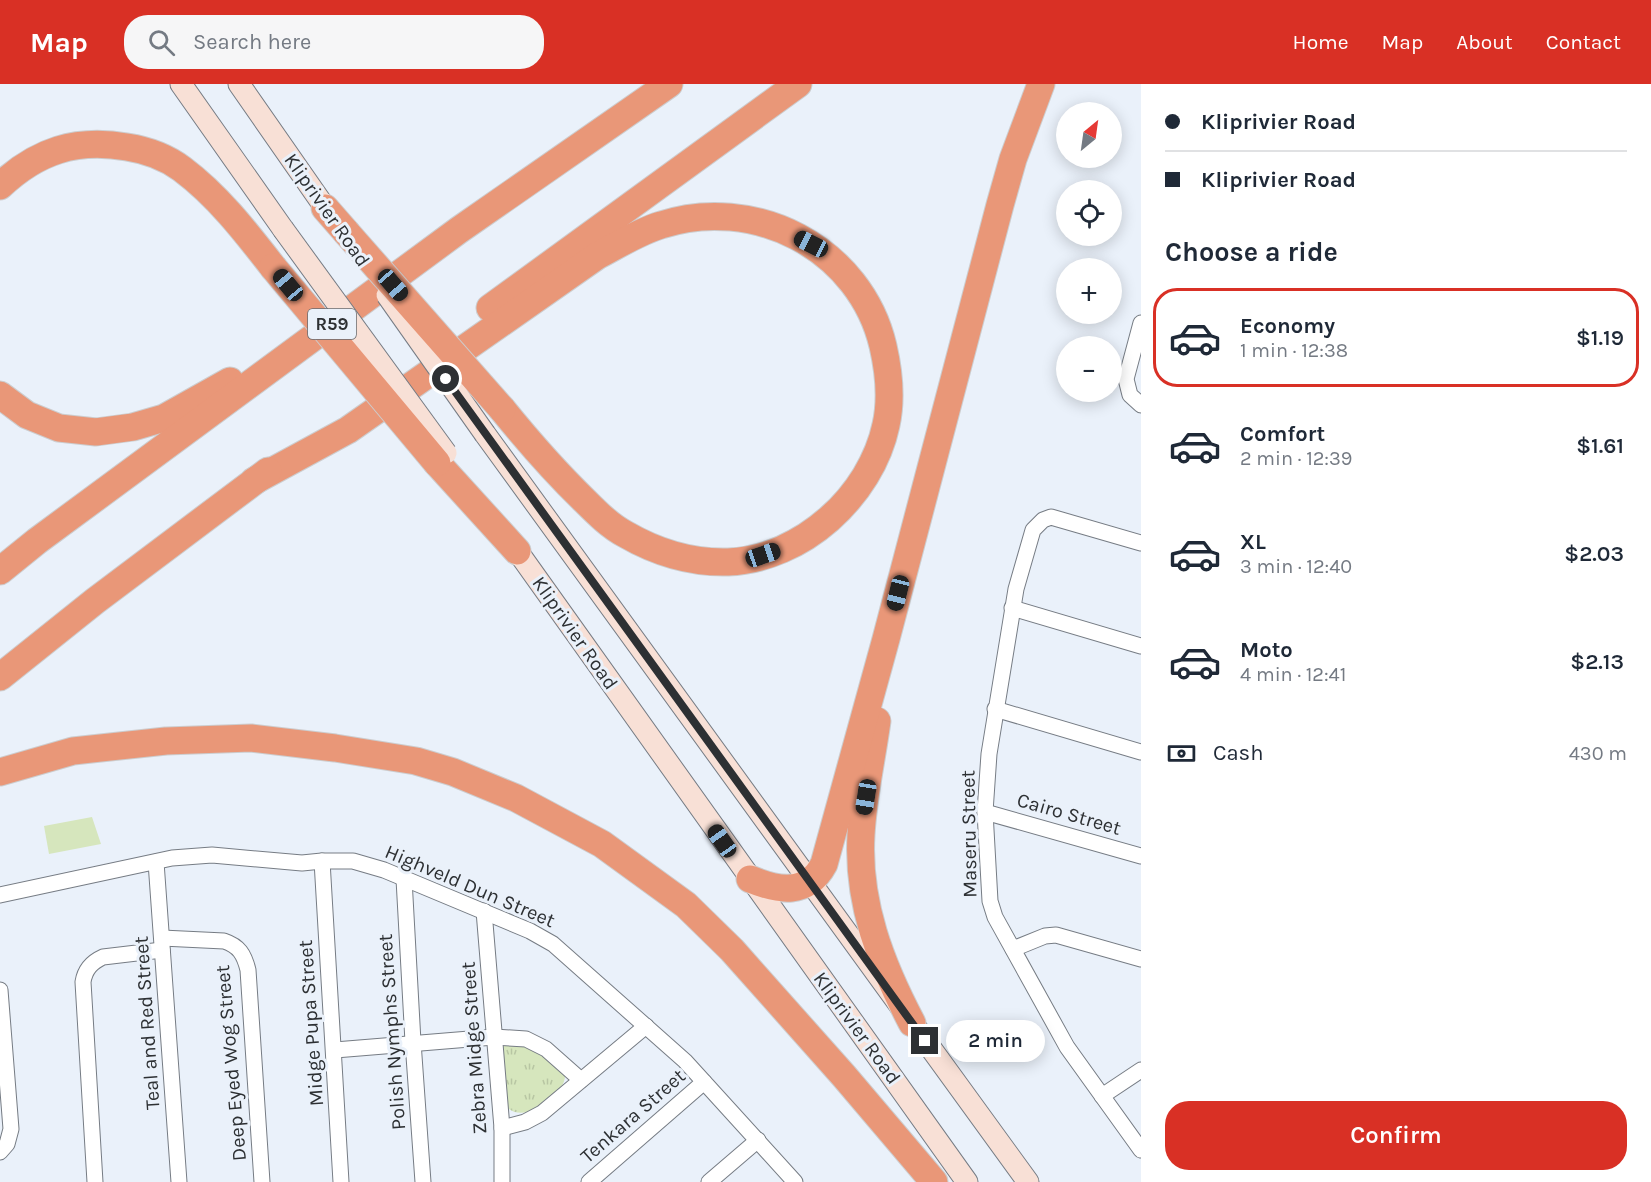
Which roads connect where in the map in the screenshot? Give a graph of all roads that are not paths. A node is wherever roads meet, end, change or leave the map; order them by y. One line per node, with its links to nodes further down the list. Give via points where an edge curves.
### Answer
1 (181, 84): 14 (main road, bridge)
2 (239, 84): 8 (main road, Kliprivier Road)
3 (669, 84): 6 (highway, R59)
4 (798, 84): 15 (highway)
5 (1041, 84): 20 (highway, via 997,215)
6 (526, 182): 11 (highway, R59); 12 (highway, via 427,238 225,384 164,418 96,432 59,428 27,415)
7 (0, 186): 11 (highway, bridge, via 31,161 82,144 146,150 180,167 235,218)
8 (325, 208): 9 (highway)
9 (345, 232): 15 (highway, bridge, via 502,409 532,446 572,488 622,533 663,552 730,562 787,546 823,524 848,500 862,483 880,445 886,426 889,372 872,312 855,286 828,256 770,224 728,217 696,218 661,225 597,256 348,430); 32 (main road, Kliprivier Road, bridge, via 485,434)
10 (1141, 323): 13 (street, via 1126,379)
11 (325, 329): 14 (highway, bridge); 18 (highway, R59)
12 (0, 395)
13 (1136, 400)
14 (442, 458): 17 (highway)
15 (254, 481): 22 (highway)
16 (1141, 543): 19 (street, Maseru Street, via 1056,517 1043,520 1033,530)
17 (517, 550): 31 (main road, Kliprivier Road)
18 (0, 572)
19 (1012, 608): 21 (street); 23 (street, Maseru Street)
20 (886, 639): 32 (highway, via 828,853 820,872); 39 (highway, via 861,831 862,872 878,951)
21 (1141, 646)
22 (0, 677)
23 (995, 709): 24 (street); 26 (street, Maseru Street)
24 (1141, 752)
25 (0, 772): 62 (highway, via 73,751 166,741 251,738 416,761 516,798 602,844 686,905 732,950)
26 (985, 812): 27 (street, Cairo Street); 36 (street, Maseru Street, via 990,901)
27 (1141, 856)
28 (322, 861): 29 (street, Highveld Dun Street, via 302,863 212,855); 30 (street, Highveld Dun Street, via 353,861); 43 (street, Midge Pupa Street)
29 (156, 862): 33 (street, Highveld Dun Street); 35 (street, Teal and Red Street)
30 (404, 879): 34 (street, Highveld Dun Street); 42 (street, Polish Nymphs Street)
31 (750, 879): 32 (highway, via 780,888); 63 (main road, Kliprivier Road)
32 (810, 882): 39 (main road, Kliprivier Road)
33 (0, 895)
34 (484, 911): 40 (street, Highveld Dun Street, via 553,944); 41 (street, Zebra Midge Street)
35 (162, 944): 53 (street, Deep Eyed Wog Street, via 103,957 84,973); 54 (street, Teal and Red Street); 55 (street, Deep Eyed Wog Street, via 224,941 244,956)
36 (1013, 949): 37 (street, via 1056,935); 48 (street, Maseru Street, via 1067,1047)
37 (1141, 959)
38 (1, 999): 45 (street)
39 (912, 1023): 64 (main road, Kliprivier Road)
40 (646, 1026): 46 (street); 47 (street, Highveld Dun Street)
41 (494, 1037): 42 (street); 46 (street, via 535,1043); 49 (street, Zebra Midge Street)
42 (413, 1042): 43 (street); 57 (street, Polish Nymphs Street)
43 (334, 1050): 56 (street, Midge Pupa Street)
44 (1141, 1070): 48 (street)
45 (4, 1078): 52 (street, via 10,1137)
46 (581, 1080): 49 (street, via 542,1113)
47 (704, 1082): 50 (street, Highveld Dun Street); 59 (street, Tenkara Street)
48 (1102, 1096): 51 (street, Maseru Street)
49 (502, 1128): 58 (street, Zebra Midge Street)
50 (758, 1140): 60 (street); 61 (street, Highveld Dun Street)
51 (1141, 1150)
52 (0, 1152)
53 (95, 1182)
54 (179, 1182)
55 (262, 1182)
56 (341, 1182)
57 (423, 1182)
58 (502, 1182)
59 (589, 1182)
60 (709, 1182)
61 (795, 1182)
62 (934, 1182)
63 (968, 1182)
64 (1028, 1182)

